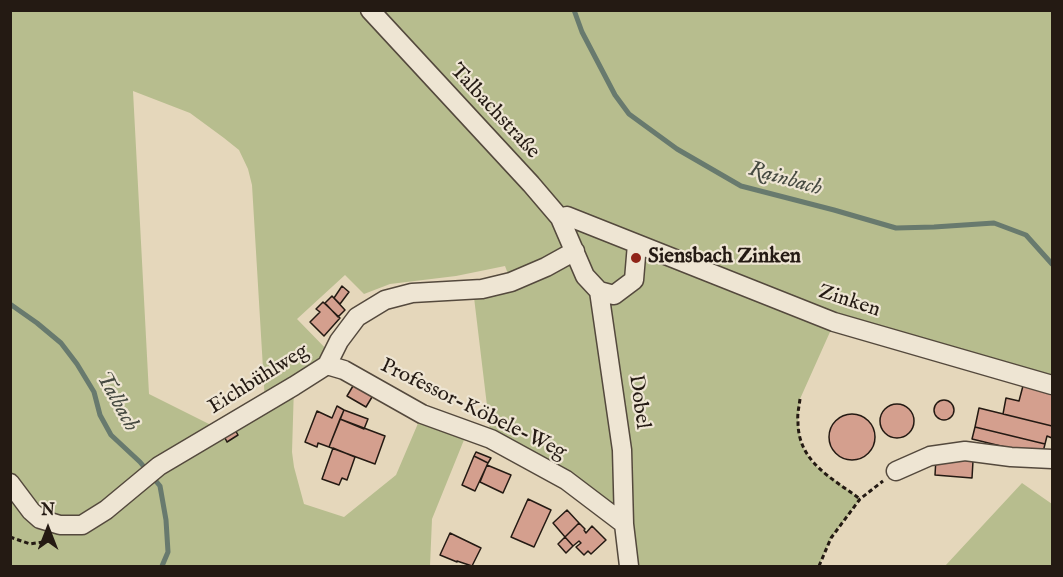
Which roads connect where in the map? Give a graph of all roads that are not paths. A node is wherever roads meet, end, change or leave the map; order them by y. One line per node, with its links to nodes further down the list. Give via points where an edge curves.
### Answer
1 (370, 10): 2 (street, Talbachstraße)
2 (560, 218): 3 (street, Zinken, via 567,216); 4 (street, Talbachstraße)
3 (637, 244): 5 (street, via 634,280 615,295); 7 (street, Zinken, via 834,322)
4 (575, 251): 5 (street, Dobel, via 585,276); 6 (street, Eichbühlweg, via 511,282 482,289 411,293 385,300 357,318)
5 (599, 291): 11 (street, Dobel, via 622,450)
6 (327, 365): 10 (street, Eichbühlweg, via 159,466 82,525 60,525 40,519); 11 (street, Professor-Köbele-Weg, via 344,370 422,414 492,439 566,480)
7 (1053, 385)
8 (1053, 459): 9 (street, via 965,452 930,456)
9 (896, 471)
10 (10, 483)
11 (624, 524): 12 (street, Dobel)
12 (629, 567)

